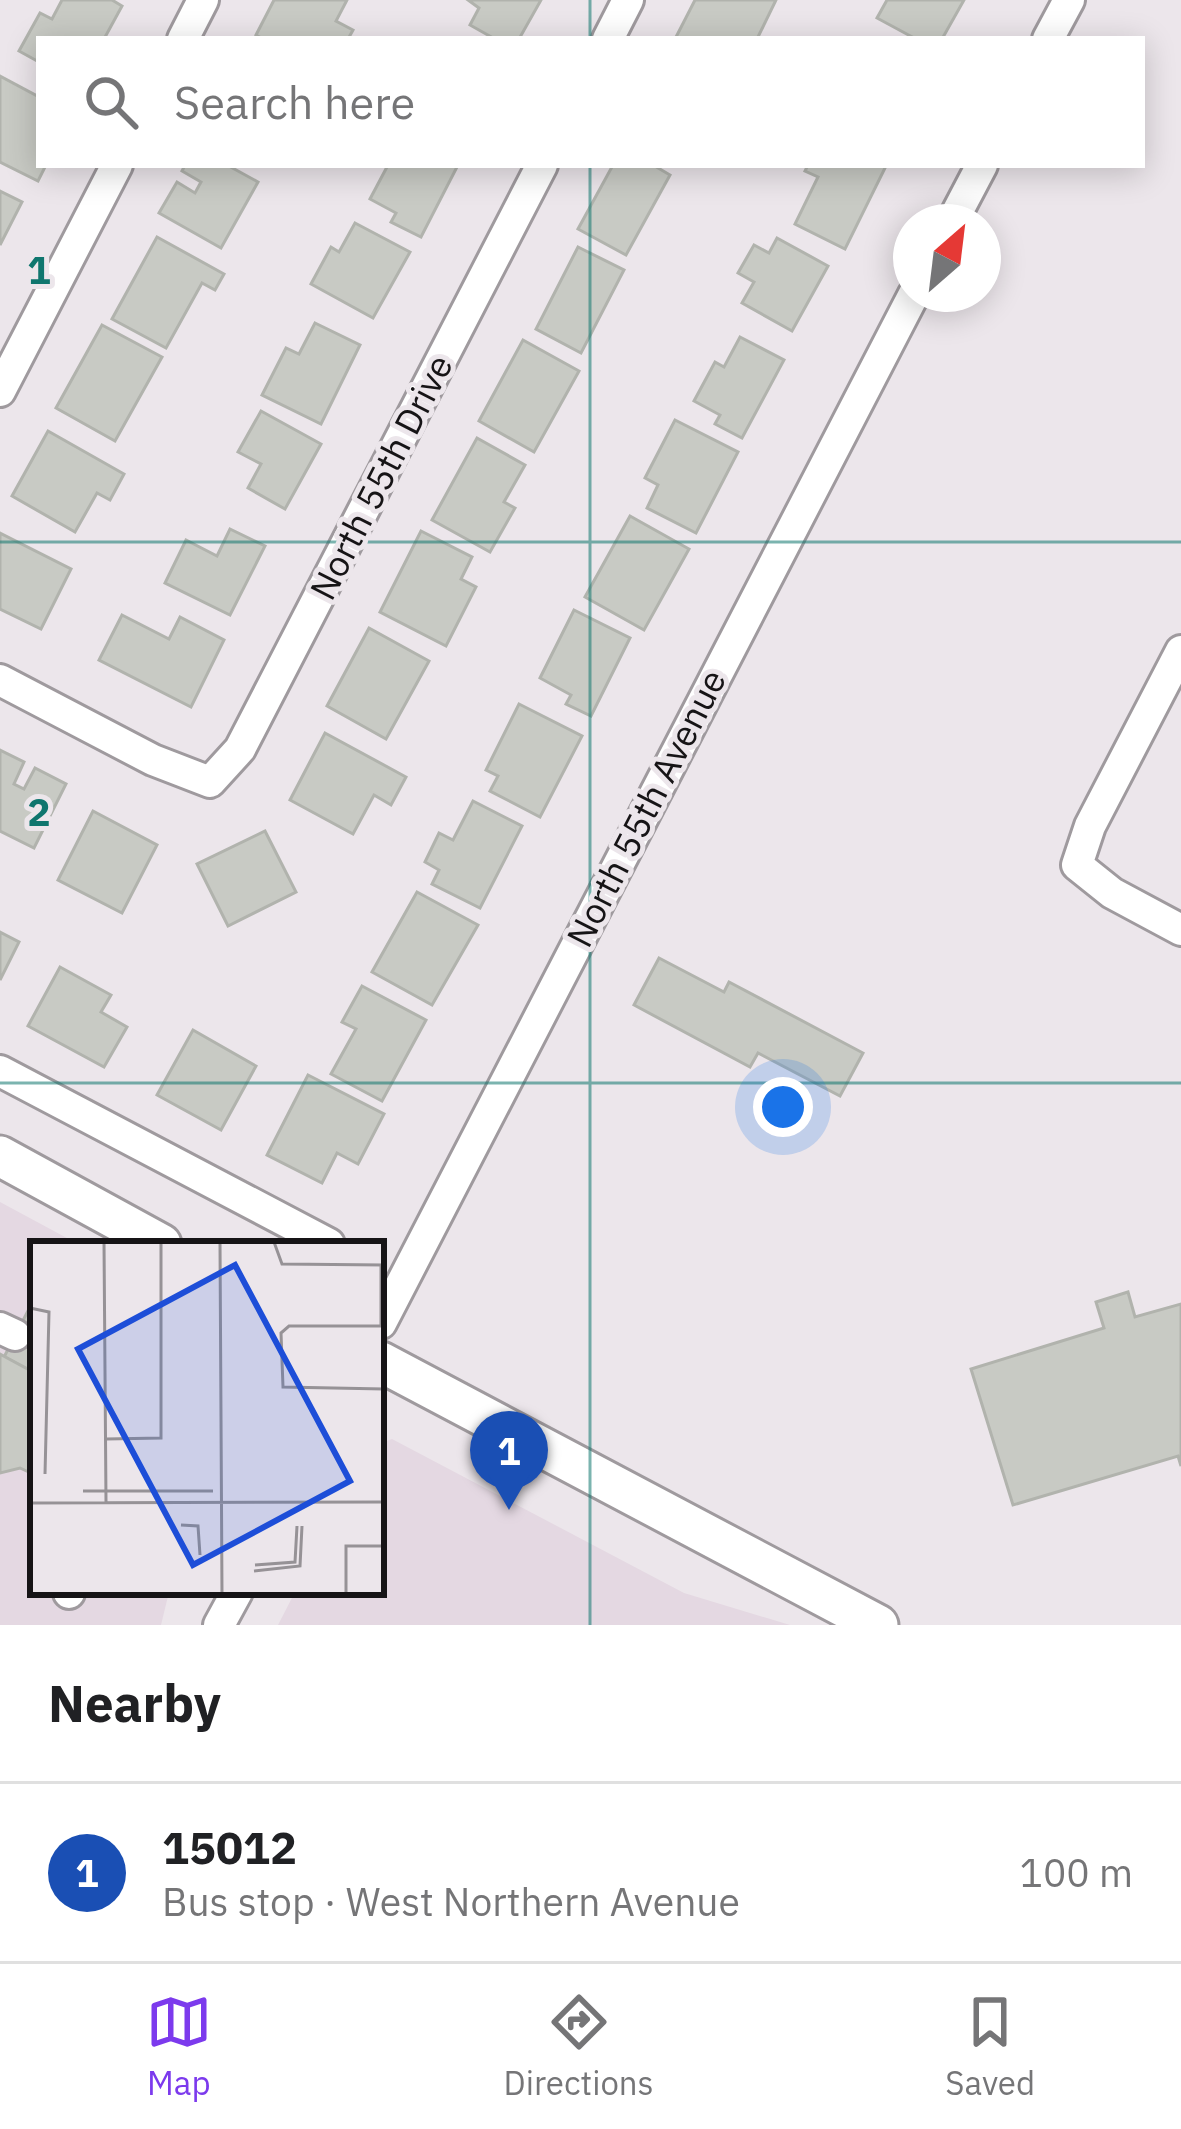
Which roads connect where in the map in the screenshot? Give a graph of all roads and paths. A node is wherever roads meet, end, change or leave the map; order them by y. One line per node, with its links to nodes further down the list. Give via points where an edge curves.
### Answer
1 (203, 0): 4 (street)
2 (628, 0): 5 (street)
3 (1069, 0): 6 (street)
4 (185, 36)
5 (610, 36)
6 (1050, 36)
7 (115, 168): 12 (street)
8 (540, 168): 14 (street, North 55th Drive, via 241,748 210,782)
9 (980, 168): 10 (street)
10 (961, 204)
11 (905, 312): 20 (street, North 55th Avenue)
12 (0, 391)
13 (1181, 651): 15 (street, via 1077,865)
14 (0, 680)
15 (1181, 930)
16 (0, 1071): 19 (street)
17 (0, 1156): 18 (main road)
18 (156, 1241)
19 (323, 1241)
20 (384, 1317)
21 (384, 1364): 24 (main road)
22 (235, 1595): 23 (street)
23 (218, 1625)
24 (878, 1625)

